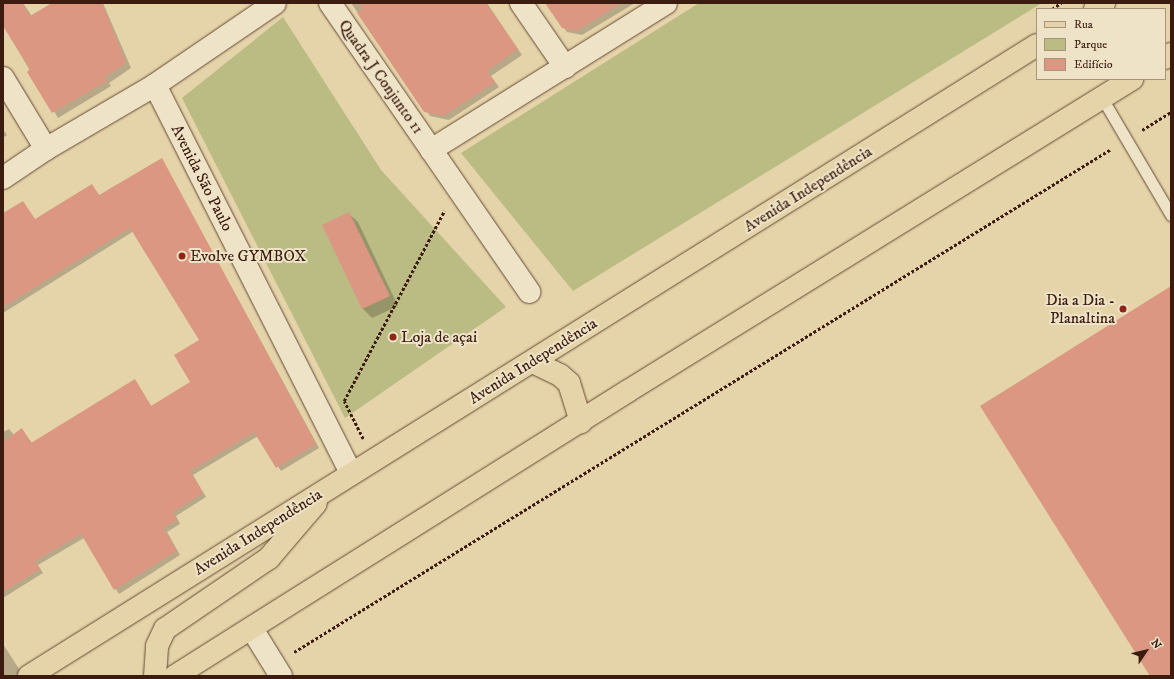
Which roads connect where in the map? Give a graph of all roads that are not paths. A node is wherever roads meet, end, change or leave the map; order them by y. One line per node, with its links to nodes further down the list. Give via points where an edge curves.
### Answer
1 (275, 3): 9 (street)
2 (330, 3): 12 (street, Quadra J Conjunto 11)
3 (521, 3): 6 (street)
4 (666, 3): 6 (street)
5 (1036, 46): 16 (main road, Avenida Independência)
6 (565, 66): 12 (street)
7 (3, 78): 11 (street)
8 (1130, 80): 10 (main road)
9 (155, 85): 11 (street); 18 (street, Avenida São Paulo)
10 (1102, 98): 14 (lane); 17 (main road)
11 (46, 149): 13 (street)
12 (431, 150): 15 (street, Quadra J Conjunto 11)
13 (3, 178)
14 (1171, 214)
15 (529, 292)
16 (533, 362): 17 (main road, via 560,375 569,383); 18 (main road, Avenida Independência)
17 (581, 422): 20 (main road)
18 (351, 474): 19 (main road, Avenida Independência)
19 (332, 485): 22 (main road, Avenida Independência); 23 (main road, via 269,558 165,629 157,646)
20 (252, 629): 21 (street); 24 (main road)
21 (278, 670)
22 (29, 676)
23 (154, 676)
24 (175, 676)

